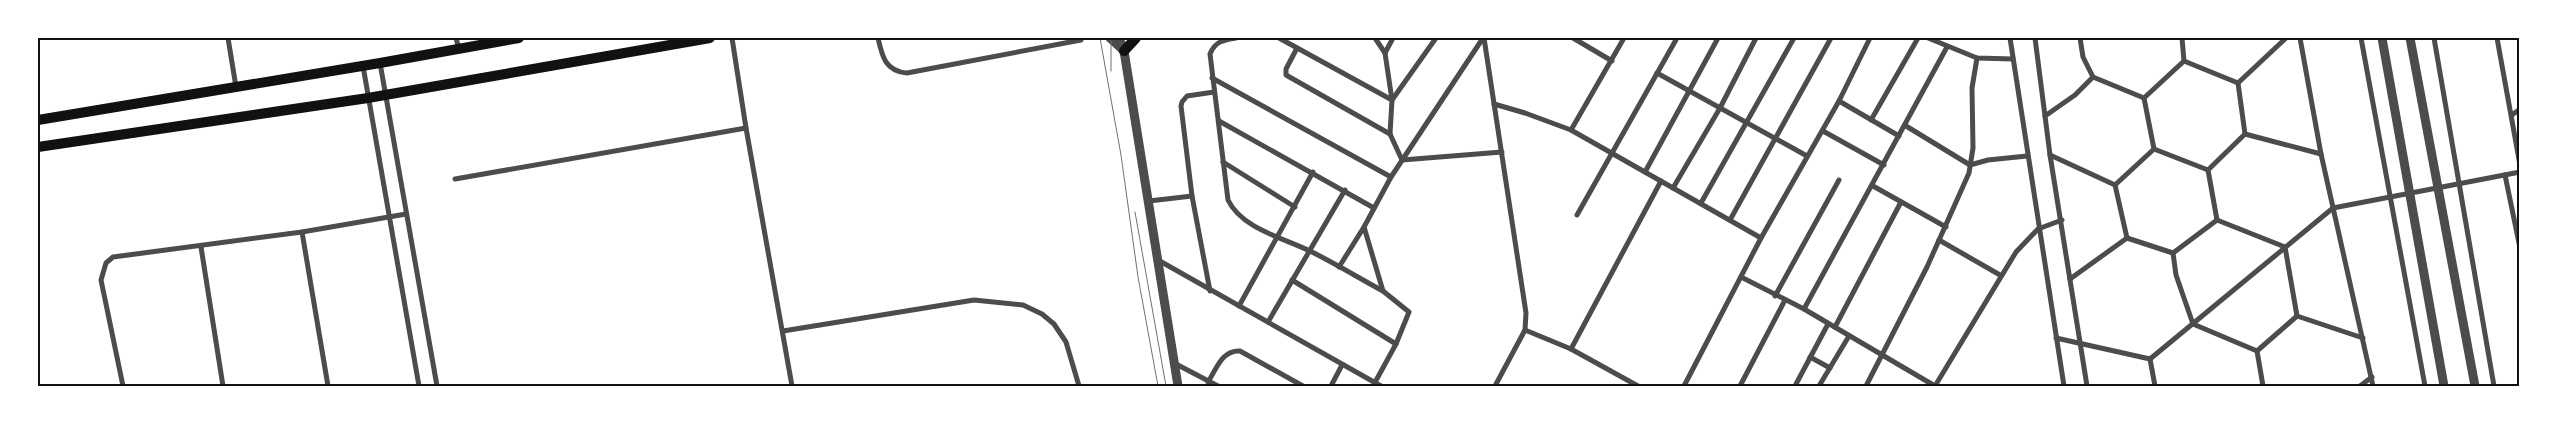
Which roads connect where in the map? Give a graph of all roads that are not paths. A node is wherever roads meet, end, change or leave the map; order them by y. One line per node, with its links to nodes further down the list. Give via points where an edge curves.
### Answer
1 (228, 38): 53 (street)
2 (456, 38): 40 (street)
3 (519, 38): 40 (main road)
4 (710, 38): 56 (main road)
5 (732, 38): 71 (street)
6 (878, 38): 37 (street, via 883,61 891,68 907,73)
7 (1110, 38): 41 (street)
8 (1119, 38): 41 (street)
9 (1136, 38): 41 (main road)
10 (1236, 38): 51 (street, via 1213,47 1210,54)
11 (1279, 38): 39 (street)
12 (1375, 38): 42 (street)
13 (1393, 38): 42 (street)
14 (1436, 38): 59 (street)
15 (1483, 38): 61 (street); 86 (street)
16 (1573, 38): 45 (street)
17 (1624, 38): 45 (street)
18 (1677, 38): 49 (street)
19 (1718, 38): 54 (street)
20 (1756, 38): 62 (street)
21 (1794, 38): 69 (street)
22 (1831, 38): 77 (street)
23 (1870, 38): 60 (street)
24 (1918, 38): 67 (street)
25 (1928, 38): 38 (street)
26 (2010, 38): 44 (street)
27 (2035, 38): 65 (street)
28 (2080, 38): 50 (street, via 2083,57)
29 (2182, 38): 46 (street)
30 (2286, 38): 52 (street)
31 (2300, 38): 82 (street)
32 (2361, 38): 108 (street)
33 (2382, 38): 106 (street)
34 (2410, 38): 104 (street)
35 (2434, 38): 100 (street)
36 (2497, 38): 64 (street)
37 (1081, 40)
38 (1947, 47): 43 (street); 70 (street)
39 (1297, 48): 59 (street); 74 (street, via 1286,68 1286,75)
40 (459, 50): 47 (main road)
41 (1124, 51): 109 (street)
42 (1385, 53): 59 (street)
43 (1977, 58): 44 (street); 88 (street, via 1972,88 1974,128)
44 (2013, 59): 85 (street)
45 (1612, 60): 72 (street)
46 (2184, 61): 52 (street); 58 (street)
47 (380, 63): 48 (main road); 56 (street)
48 (363, 66): 53 (main road); 57 (street)
49 (1657, 73): 54 (street); 81 (street)
50 (2093, 77): 58 (street); 65 (street)
51 (1212, 78): 55 (street); 96 (street)
52 (2238, 83): 75 (street)
53 (237, 87): 66 (main road)
54 (1690, 91): 62 (street); 93 (street)
55 (1214, 92): 68 (street); 107 (street, via 1187,96 1181,106)
56 (385, 94): 57 (main road); 115 (street)
57 (368, 98): 78 (main road); 117 (street)
58 (2144, 98): 79 (street)
59 (1392, 100): 74 (street)
60 (1839, 100): 67 (street); 73 (street)
61 (1494, 104): 72 (street); 80 (street)
62 (1720, 108): 69 (street); 103 (street)
63 (2520, 109): 64 (street)
64 (2512, 115): 90 (street)
65 (2046, 116): 83 (street)
66 (38, 120)
67 (1871, 120): 76 (street)
68 (1219, 121): 87 (street); 92 (street)
69 (1746, 123): 77 (street); 111 (street)
70 (1906, 126): 76 (street); 88 (street)
71 (746, 128): 97 (street); 152 (street)
72 (1571, 130): 81 (street)
73 (1823, 131): 84 (street); 89 (street)
74 (1390, 134): 86 (street)
75 (2245, 134): 82 (street); 91 (street)
76 (1899, 136): 89 (street)
77 (1775, 139): 84 (street); 118 (street)
78 (38, 148)
79 (2154, 150): 91 (street); 101 (street)
80 (1502, 152): 86 (street); 151 (street, via 1523,288)
81 (1612, 153): 93 (street); 116 (street)
82 (2321, 154): 114 (street)
83 (2050, 155): 101 (street); 119 (street)
84 (1807, 156): 126 (street)
85 (2027, 156): 88 (street); 123 (street)
86 (1402, 160): 96 (street)
87 (1223, 162): 112 (street); 125 (street, via 1228,200 1233,210)
88 (1970, 164): 122 (street)
89 (1884, 165): 102 (street)
90 (2520, 165)
91 (2208, 170): 120 (street)
92 (1313, 172): 105 (street); 112 (street)
93 (1645, 172): 99 (street)
94 (2520, 172): 95 (street)
95 (2505, 175): 100 (street); 131 (street)
96 (1391, 177): 113 (street)
97 (455, 179)
98 (1839, 180): 142 (street)
99 (1661, 181): 103 (street); 158 (street)
100 (2459, 184): 104 (street); 198 (street)
101 (2115, 185): 127 (street)
102 (1873, 186): 110 (street); 145 (street)
103 (1673, 188): 111 (street)
104 (2438, 188): 106 (street); 197 (street)
105 (1345, 190): 113 (street); 132 (street)
106 (2410, 194): 108 (street); 196 (street)
107 (1192, 196): 109 (street); 140 (street)
108 (2390, 197): 114 (street); 195 (street)
109 (1149, 201): 134 (street)
110 (1901, 202): 122 (street); 150 (street)
111 (1701, 204): 118 (street)
112 (1294, 206): 125 (street)
113 (1374, 208): 121 (street)
114 (2333, 208): 129 (street); 155 (street)
115 (406, 214): 117 (street); 173 (street)
116 (1577, 215)
117 (390, 217): 124 (street); 172 (street)
118 (1730, 220): 126 (street)
119 (2062, 220): 123 (street); 138 (street)
120 (2217, 220): 129 (street); 133 (street)
121 (1364, 227): 135 (street); 141 (street)
122 (1946, 227): 128 (street)
123 (2038, 229): 136 (street); 154 (street)
124 (302, 232): 130 (street); 171 (street)
125 (1278, 237): 132 (street); 144 (street)
126 (1761, 238): 137 (street)
127 (2127, 238): 133 (street); 138 (street)
128 (1939, 240): 136 (street); 160 (street)
129 (2286, 246): 146 (street); 149 (street)
130 (201, 247): 169 (street, via 114,257 106,263 101,280); 170 (street)
131 (2520, 248)
132 (1309, 251): 135 (street); 139 (street)
133 (2173, 253): 149 (street, via 2176,275)
134 (1158, 259): 140 (street); 163 (street)
135 (1340, 267): 141 (street)
136 (2000, 275): 188 (street)
137 (1741, 277): 142 (street); 183 (street)
138 (2070, 279): 156 (street)
139 (1292, 280): 147 (street); 157 (street)
140 (1210, 291): 144 (street)
141 (1383, 291): 157 (street, via 1409,312)
142 (1775, 296): 143 (street)
143 (1785, 300): 145 (street); 184 (street)
144 (1240, 306): 147 (street)
145 (1804, 309): 148 (street)
146 (2296, 316): 155 (street); 159 (street)
147 (1268, 322): 164 (street)
148 (1828, 324): 150 (street); 161 (street)
149 (2193, 324): 159 (street); 162 (street)
150 (1835, 327): 153 (street)
151 (1525, 330): 158 (street); 181 (street)
152 (783, 331): 174 (street); 175 (street, via 974,300 1023,305 1054,324 1066,342)
153 (1849, 336): 160 (street); 165 (street)
154 (2056, 338): 156 (street); 189 (street)
155 (2363, 338): 166 (street)
156 (2080, 343): 162 (street); 190 (street)
157 (1396, 344): 168 (street)
158 (1571, 349): 182 (street)
159 (2257, 351): 192 (street)
160 (1881, 356): 187 (street); 188 (street)
161 (1810, 357): 165 (street); 185 (street)
162 (2150, 359): 191 (street)
163 (1174, 363): 167 (street); 176 (street)
164 (1342, 365): 168 (street); 179 (street)
165 (1830, 368): 186 (street)
166 (2372, 378): 193 (street); 194 (street)
167 (1208, 382): 177 (street); 178 (street, via 1225,354 1231,350 1240,351)
168 (1374, 385): 180 (street)
169 (123, 386)
170 (223, 386)
171 (328, 386)
172 (419, 386)
173 (437, 386)
174 (792, 386)
175 (1079, 386)
176 (1178, 386)
177 (1218, 386)
178 (1303, 386)
179 (1331, 386)
180 (1380, 386)
181 (1495, 386)
182 (1634, 386)
183 (1684, 386)
184 (1740, 386)
185 (1795, 386)
186 (1819, 386)
187 (1866, 386)
188 (1935, 386)
189 (2064, 386)
190 (2087, 386)
191 (2155, 386)
192 (2263, 386)
193 (2360, 386)
194 (2373, 386)
195 (2425, 386)
196 (2444, 386)
197 (2474, 386)
198 (2494, 386)

